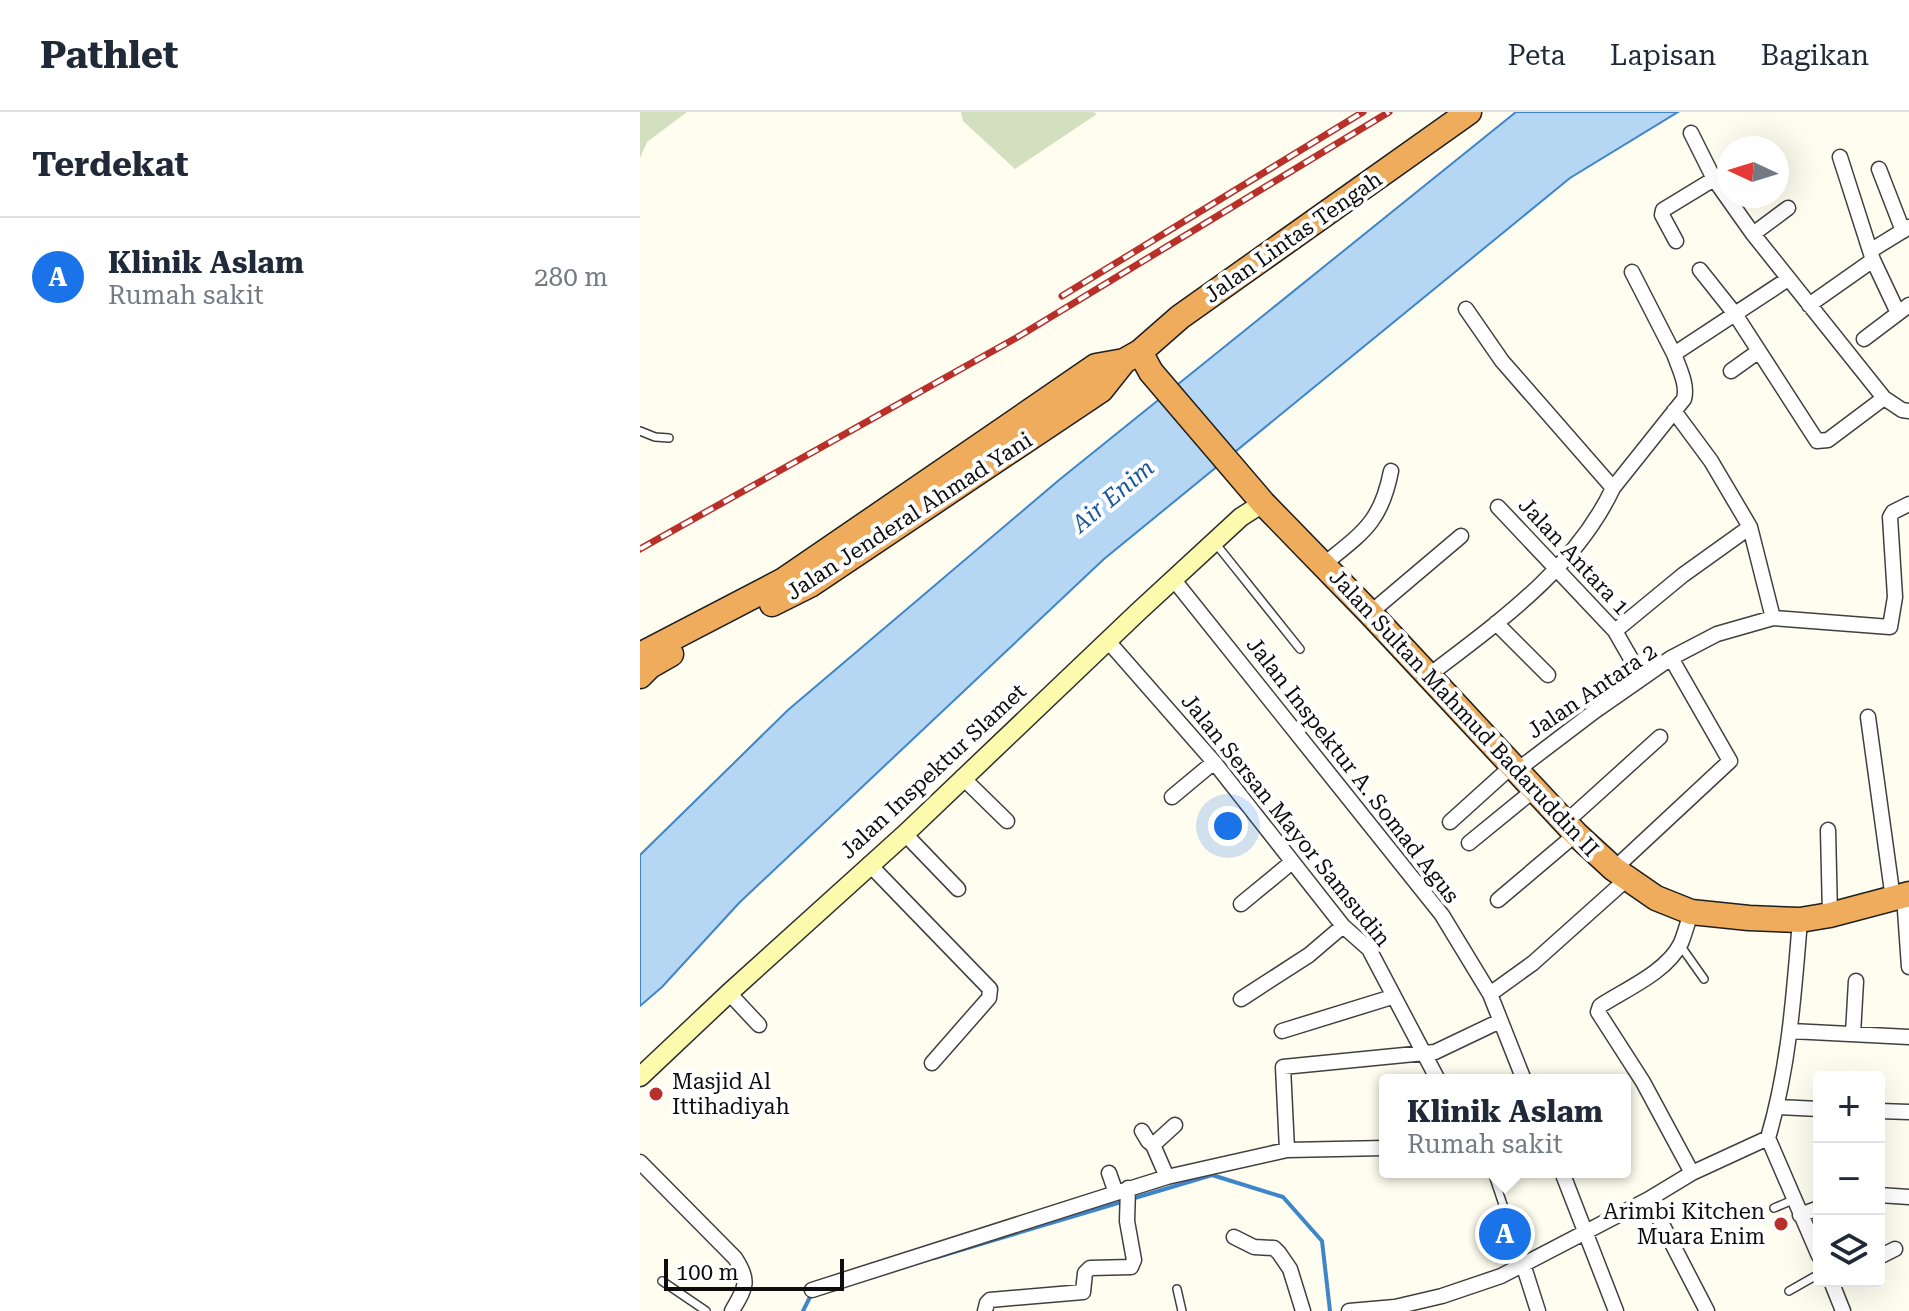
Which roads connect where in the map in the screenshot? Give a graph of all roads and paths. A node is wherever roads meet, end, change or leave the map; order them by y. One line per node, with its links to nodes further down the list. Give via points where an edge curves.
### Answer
1 (1469, 112): 21 (highway, Jalan Lintas Tengah, via 1180,317)
2 (1691, 133): 5 (street)
3 (1840, 157): 10 (street)
4 (1879, 169): 7 (street)
5 (1714, 179): 8 (street); 9 (street, via 1663,210)
6 (1788, 208): 8 (street)
7 (1906, 229): 10 (street)
8 (1753, 234): 13 (street)
9 (1676, 241)
10 (1872, 255): 14 (street); 16 (street)
11 (1700, 270): 17 (street)
12 (1632, 272): 20 (street)
13 (1788, 279): 14 (street); 17 (street)
14 (1809, 305): 23 (street)
15 (1466, 309): 29 (street, via 1502,361)
16 (1903, 309): 18 (street)
17 (1735, 314): 19 (street); 20 (street)
18 (1864, 339)
19 (1759, 351): 22 (street); 23 (street, via 1817,441 1828,440)
20 (1674, 354): 24 (street, via 1686,392)
21 (1138, 361): 30 (highway, Jalan Sultan Mahmud Badaruddin II); 45 (highway, via 1096,366 784,580); 48 (highway, Jalan Jenderal Ahmad Yani, via 810,585 657,662)
22 (1731, 371)
23 (1884, 398): 25 (street)
24 (1674, 411): 29 (street); 33 (street)
25 (1909, 411)
26 (640, 431): 27 (lane)
27 (669, 438)
28 (1391, 471): 36 (street, via 1386,497 1369,527)
29 (1613, 488): 37 (street, via 1579,544)
30 (1263, 503): 35 (street, Jalan Inspektur Slamet); 36 (highway, Jalan Sultan Mahmud Badaruddin II)
31 (1909, 504): 40 (street, via 1890,517 1895,597 1890,627)
32 (1498, 507): 37 (street, Jalan Antara 1)
33 (1750, 527): 40 (street); 42 (street)
34 (1461, 536): 39 (street)
35 (1214, 542): 38 (street, Jalan Inspektur Slamet); 44 (lane)
36 (1323, 565): 39 (highway, Jalan Sultan Mahmud Badaruddin II)
37 (1557, 567): 41 (street); 42 (street, Jalan Antara 1)
38 (1174, 580): 43 (street, Jalan Inspektur Slamet); 80 (street, Jalan Inspektur A. Somad Agus, via 1442,915)
39 (1370, 613): 49 (highway, Jalan Sultan Mahmud Badaruddin II)
40 (1773, 618): 46 (street, via 1717,634)
41 (1496, 623): 47 (street); 49 (street)
42 (1615, 631): 50 (street, Jalan Antara 1)
43 (1107, 640): 53 (street, Jalan Sersan Mayor Samsudin); 55 (street, Jalan Inspektur Slamet)
44 (1300, 649)
45 (640, 655)
46 (1671, 658): 50 (street, Jalan Antara 2); 66 (street, Jalan Antara 2, via 1730,758)
47 (1548, 675)
48 (640, 676)
49 (1428, 676): 54 (highway, Jalan Sultan Mahmud Badaruddin II)
50 (1642, 678): 54 (street, Jalan Antara 2)
51 (1868, 717): 68 (street)
52 (1660, 737): 60 (street)
53 (1214, 762): 57 (street); 64 (street, Jalan Sersan Mayor Samsudin)
54 (1514, 768): 56 (highway, Jalan Sultan Mahmud Badaruddin II); 59 (street, Jalan Antara 2)
55 (962, 777): 58 (street); 62 (street, Jalan Inspektur Slamet)
56 (1534, 790): 60 (highway, Jalan Sultan Mahmud Badaruddin II); 63 (street)
57 (1172, 797)
58 (1007, 821)
59 (1450, 822)
60 (1571, 828): 66 (highway, Jalan Sultan Mahmud Badaruddin II); 69 (street)
61 (1828, 830): 72 (street)
62 (905, 834): 65 (street, Jalan Inspektur Slamet); 67 (street)
63 (1469, 843)
64 (1292, 862): 70 (street); 74 (street, Jalan Sersan Mayor Samsudin)
65 (869, 864): 79 (street, Jalan Inspektur Slamet); 90 (street, via 990,989 989,998)
66 (1621, 874): 71 (highway, Jalan Sultan Mahmud Badaruddin II, via 1656,898); 80 (street, via 1533,963)
67 (958, 889)
68 (1902, 896): 72 (highway, Jalan Sultan Mahmud Badaruddin II); 76 (street)
69 (1498, 900)
70 (1241, 904)
71 (1691, 912): 73 (highway, Jalan Sultan Mahmud Badaruddin II); 75 (street)
72 (1830, 915): 73 (highway, Jalan Sultan Mahmud Badaruddin II)
73 (1800, 920): 86 (street)
74 (1343, 926): 81 (street, Jalan Sersan Mayor Samsudin, via 1369,949); 82 (street)
75 (1680, 945): 77 (lane); 106 (street, via 1656,970 1598,1012)
76 (1909, 967)
77 (1704, 979)
78 (1856, 981): 87 (street)
79 (729, 993): 84 (street); 93 (street, Jalan Inspektur Slamet)
80 (1490, 994): 83 (street, Jalan Inspektur A. Somad Agus)
81 (1392, 997): 85 (street); 89 (street, Jalan Sersan Mayor Samsudin)
82 (1241, 999)
83 (1500, 1021): 89 (street); 92 (street, Jalan Inspektur A. Somad Agus)
84 (759, 1025)
85 (1282, 1031)
86 (1791, 1031): 87 (street); 94 (street)
87 (1853, 1034): 88 (street)
88 (1909, 1037)
89 (1425, 1053): 91 (street, Jalan Sersan Mayor Samsudin); 103 (street, via 1283,1067)
90 (932, 1063)
91 (1435, 1074)
92 (1522, 1074)
93 (640, 1077)
94 (1777, 1107): 95 (street); 100 (street)
95 (1813, 1109)
96 (1885, 1111): 97 (street)
97 (1909, 1112)
98 (1175, 1125): 101 (street)
99 (1142, 1131): 101 (street)
100 (1768, 1138): 106 (street); 114 (street)
101 (1153, 1145): 107 (street)
102 (1379, 1148): 103 (street)
103 (1287, 1150): 107 (street)
104 (640, 1162): 133 (street, via 745,1272 745,1288)
105 (1109, 1173): 110 (street)
106 (1692, 1173): 113 (street)
107 (1167, 1177): 110 (street)
108 (1494, 1178): 123 (lane)
109 (1564, 1178): 118 (street)
110 (1124, 1191): 128 (street); 131 (street, via 1131,1267 1090,1268 1083,1292)
111 (1885, 1195): 112 (street)
112 (1909, 1197)
113 (1649, 1199): 118 (street); 141 (street)
114 (1793, 1200): 115 (lane); 117 (street)
115 (1774, 1208)
116 (1813, 1210): 117 (street)
117 (1800, 1215): 120 (street)
118 (1585, 1230): 123 (street); 140 (street)
119 (1234, 1237): 136 (street, via 1279,1253 1290,1269)
120 (1813, 1243)
121 (1895, 1249): 122 (street)
122 (1885, 1254)
123 (1523, 1264): 130 (street); 139 (street)
124 (1813, 1277): 129 (lane)
125 (662, 1281): 132 (lane)
126 (1833, 1287): 142 (street)
127 (1177, 1289): 135 (lane)
128 (812, 1290)
129 (1789, 1291)
130 (1442, 1296): 137 (street); 138 (street)
131 (1007, 1305): 134 (street, via 990,1300)
132 (706, 1311)
133 (732, 1311)
134 (985, 1311)
135 (1182, 1311)
136 (1303, 1311)
137 (1349, 1311)
138 (1447, 1311)
139 (1538, 1311)
140 (1616, 1311)
141 (1707, 1311)
142 (1843, 1311)

